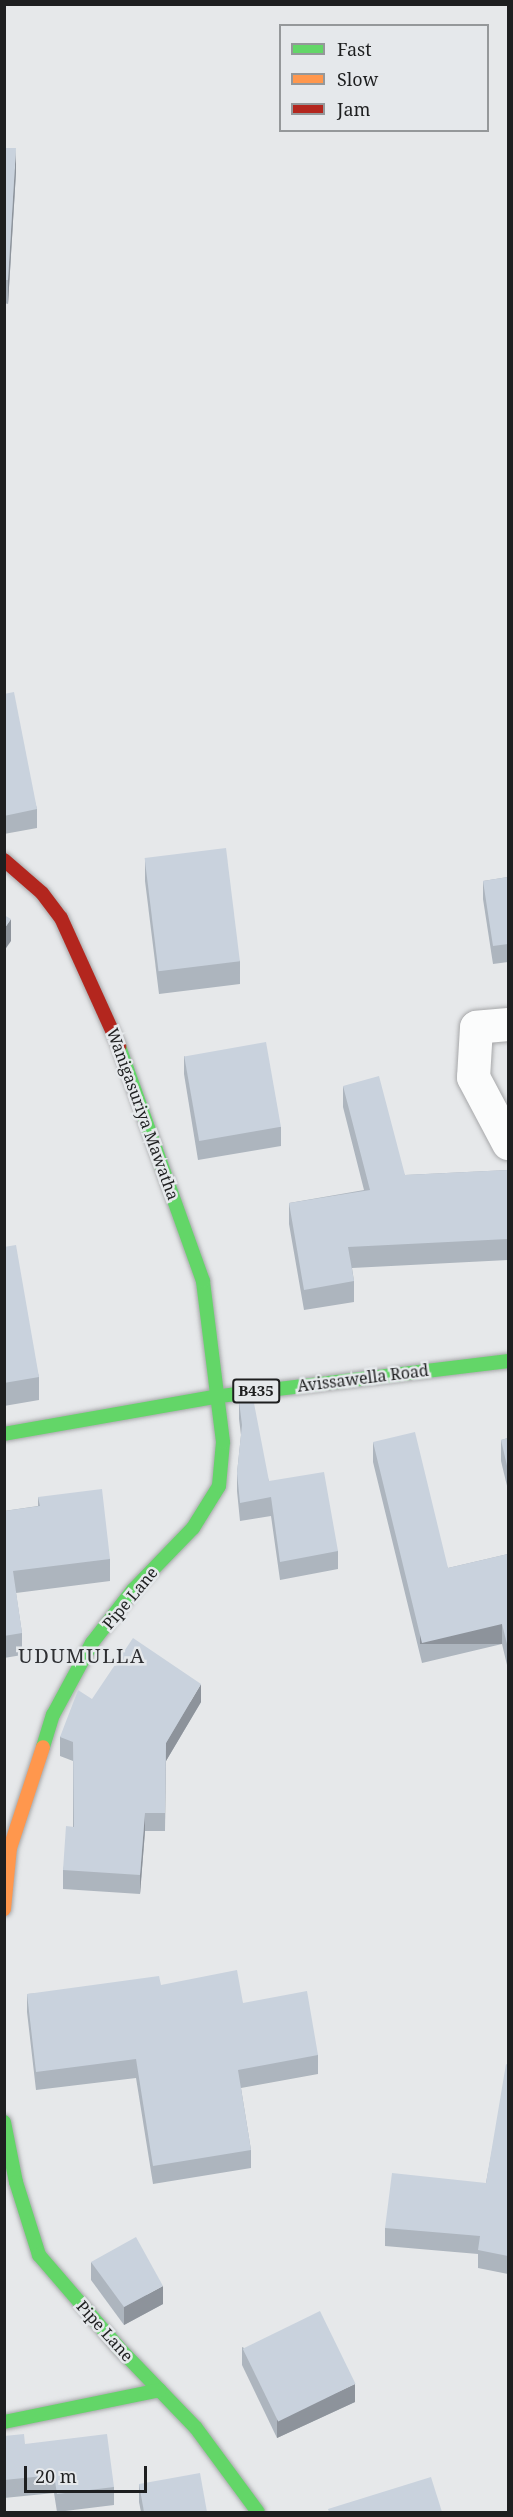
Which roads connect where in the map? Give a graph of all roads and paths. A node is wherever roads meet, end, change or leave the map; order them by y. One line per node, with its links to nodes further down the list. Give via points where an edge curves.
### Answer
1 (4, 860): 5 (street, Wanigasuriya Mawatha, via 42,893 61,918 105,1010 203,1281)
2 (508, 1023): 3 (street, via 476,1028 473,1077)
3 (508, 1143)
4 (508, 1361): 5 (street, Avissawella Road / B435)
5 (219, 1396): 6 (street, Avissawella Road / B435); 7 (street, Pipe Lane, via 219,1486 194,1528 133,1590 92,1642 53,1715 10,1848)
6 (4, 1434)
7 (4, 1909)
8 (4, 2122): 9 (street, Pipe Lane, via 16,2182 39,2255)
9 (160, 2390): 10 (street); 11 (street, Pipe Lane, via 196,2428)
10 (4, 2422)
11 (258, 2512)

